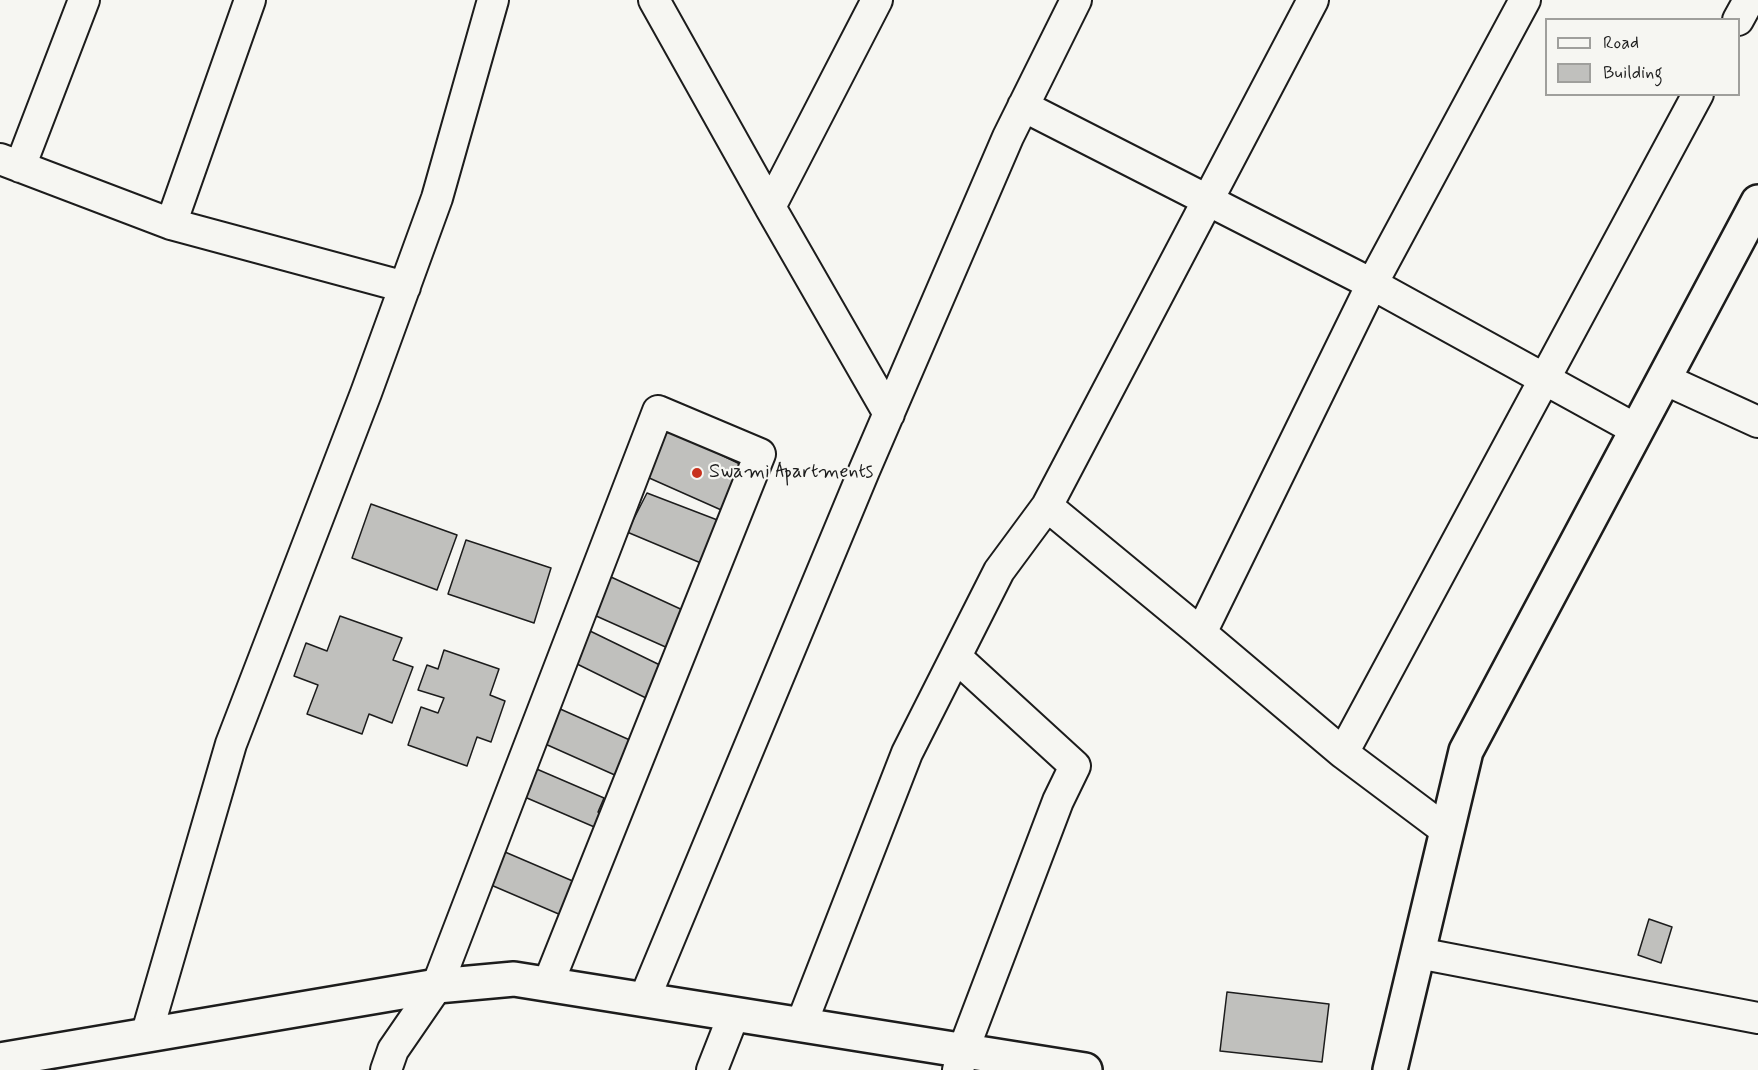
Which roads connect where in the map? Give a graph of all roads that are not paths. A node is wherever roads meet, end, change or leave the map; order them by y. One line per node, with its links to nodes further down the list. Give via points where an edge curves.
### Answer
1 (84, 0): 13 (street)
2 (250, 0): 17 (street)
3 (493, 0): 19 (street, via 437,198)
4 (654, 0): 16 (street)
5 (877, 0): 16 (street)
6 (1076, 0): 12 (street)
7 (1313, 0): 14 (street)
8 (1525, 0): 18 (street)
9 (1749, 0): 10 (street)
10 (1739, 18)
11 (1697, 96): 20 (street)
12 (1023, 106): 14 (street); 22 (street)
13 (10, 163): 17 (street)
14 (1207, 200): 18 (street); 25 (street)
15 (1758, 202): 21 (street)
16 (771, 207): 22 (street)
17 (171, 224): 19 (street)
18 (1372, 284): 20 (street); 26 (street)
19 (405, 287): 37 (street, via 231,744)
20 (1545, 377): 24 (street); 28 (street)
21 (1664, 379): 23 (street); 24 (street)
22 (889, 414): 33 (street)
23 (1758, 422)
24 (1637, 430): 29 (street, via 1466,751)
25 (1047, 506): 26 (street); 27 (street, via 999,572)
26 (1201, 633): 28 (street)
27 (956, 657): 36 (street, via 907,753); 39 (street, via 1075,766 1058,801)
28 (1343, 753): 29 (street)
29 (1447, 831): 30 (street)
30 (1418, 953): 35 (street); 43 (street)
31 (548, 984): 32 (street, via 514,979); 32 (street, via 760,454 658,411); 33 (street)
32 (437, 986): 37 (street); 40 (street, via 393,1050)
33 (644, 1000): 34 (street)
34 (734, 1014): 36 (street); 41 (street)
35 (1758, 1018)
36 (801, 1025): 39 (street)
37 (146, 1036): 38 (street)
38 (0, 1060)
39 (960, 1060): 42 (street)
40 (386, 1070)
41 (712, 1070)
42 (1085, 1070)
43 (1390, 1070)

